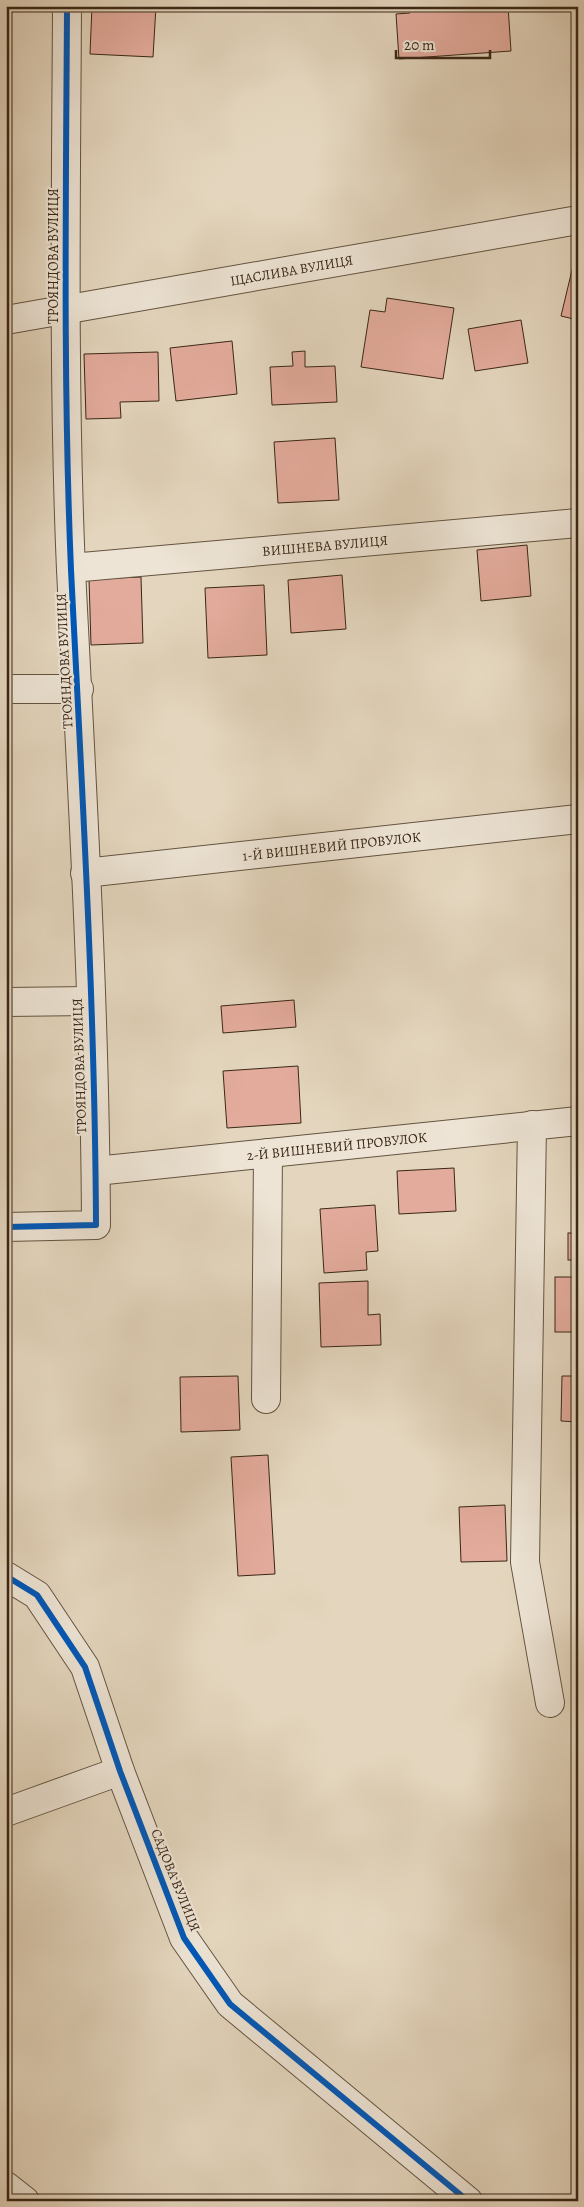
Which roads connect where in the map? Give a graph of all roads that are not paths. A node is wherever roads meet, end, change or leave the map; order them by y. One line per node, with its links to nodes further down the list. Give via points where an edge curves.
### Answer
1 (67, 6): 3 (street, ТРОЯНДОВА ВУЛИЦЯ)
2 (578, 220): 3 (street, ЩАСЛИВА ВУЛИЦЯ)
3 (65, 308): 4 (street, ЩАСЛИВА ВУЛИЦЯ); 6 (street, ТРОЯНДОВА ВУЛИЦЯ)
4 (6, 320)
5 (578, 524): 6 (street, ВИШНЕВА ВУЛИЦЯ)
6 (71, 568): 8 (street, ТРОЯНДОВА ВУЛИЦЯ)
7 (6, 689): 8 (street, ТРОЯНДОВА ВУЛИЦЯ)
8 (79, 689): 10 (street, ТРОЯНДОВА ВУЛИЦЯ)
9 (578, 819): 10 (street, 1-Й ВИШНЕВИЙ ПРОВУЛОК)
10 (85, 873): 12 (street, ТРОЯНДОВА ВУЛИЦЯ)
11 (6, 1002): 12 (street, ТРОЯНДОВА ВУЛИЦЯ)
12 (90, 1002): 16 (street, ТРОЯНДОВА ВУЛИЦЯ)
13 (578, 1120): 14 (street, 2-Й ВИШНЕВИЙ ПРОВУЛОК)
14 (532, 1125): 15 (street, 2-Й ВИШНЕВИЙ ПРОВУЛОК); 20 (street, via 525,1562)
15 (268, 1153): 16 (street, 2-Й ВИШНЕВИЙ ПРОВУЛОК); 18 (street)
16 (96, 1171): 17 (street, ТРОЯНДОВА ВУЛИЦЯ, via 96,1225)
17 (6, 1227)
18 (266, 1399)
19 (6, 1576): 21 (street, САДОВА ВУЛИЦЯ, via 37,1595 85,1668)
20 (550, 1703)
21 (120, 1771): 22 (street); 25 (street, САДОВА ВУЛИЦЯ, via 184,1938 230,2004)
22 (6, 1812)
23 (6, 2186): 24 (street)
24 (25, 2201)
25 (468, 2201)

